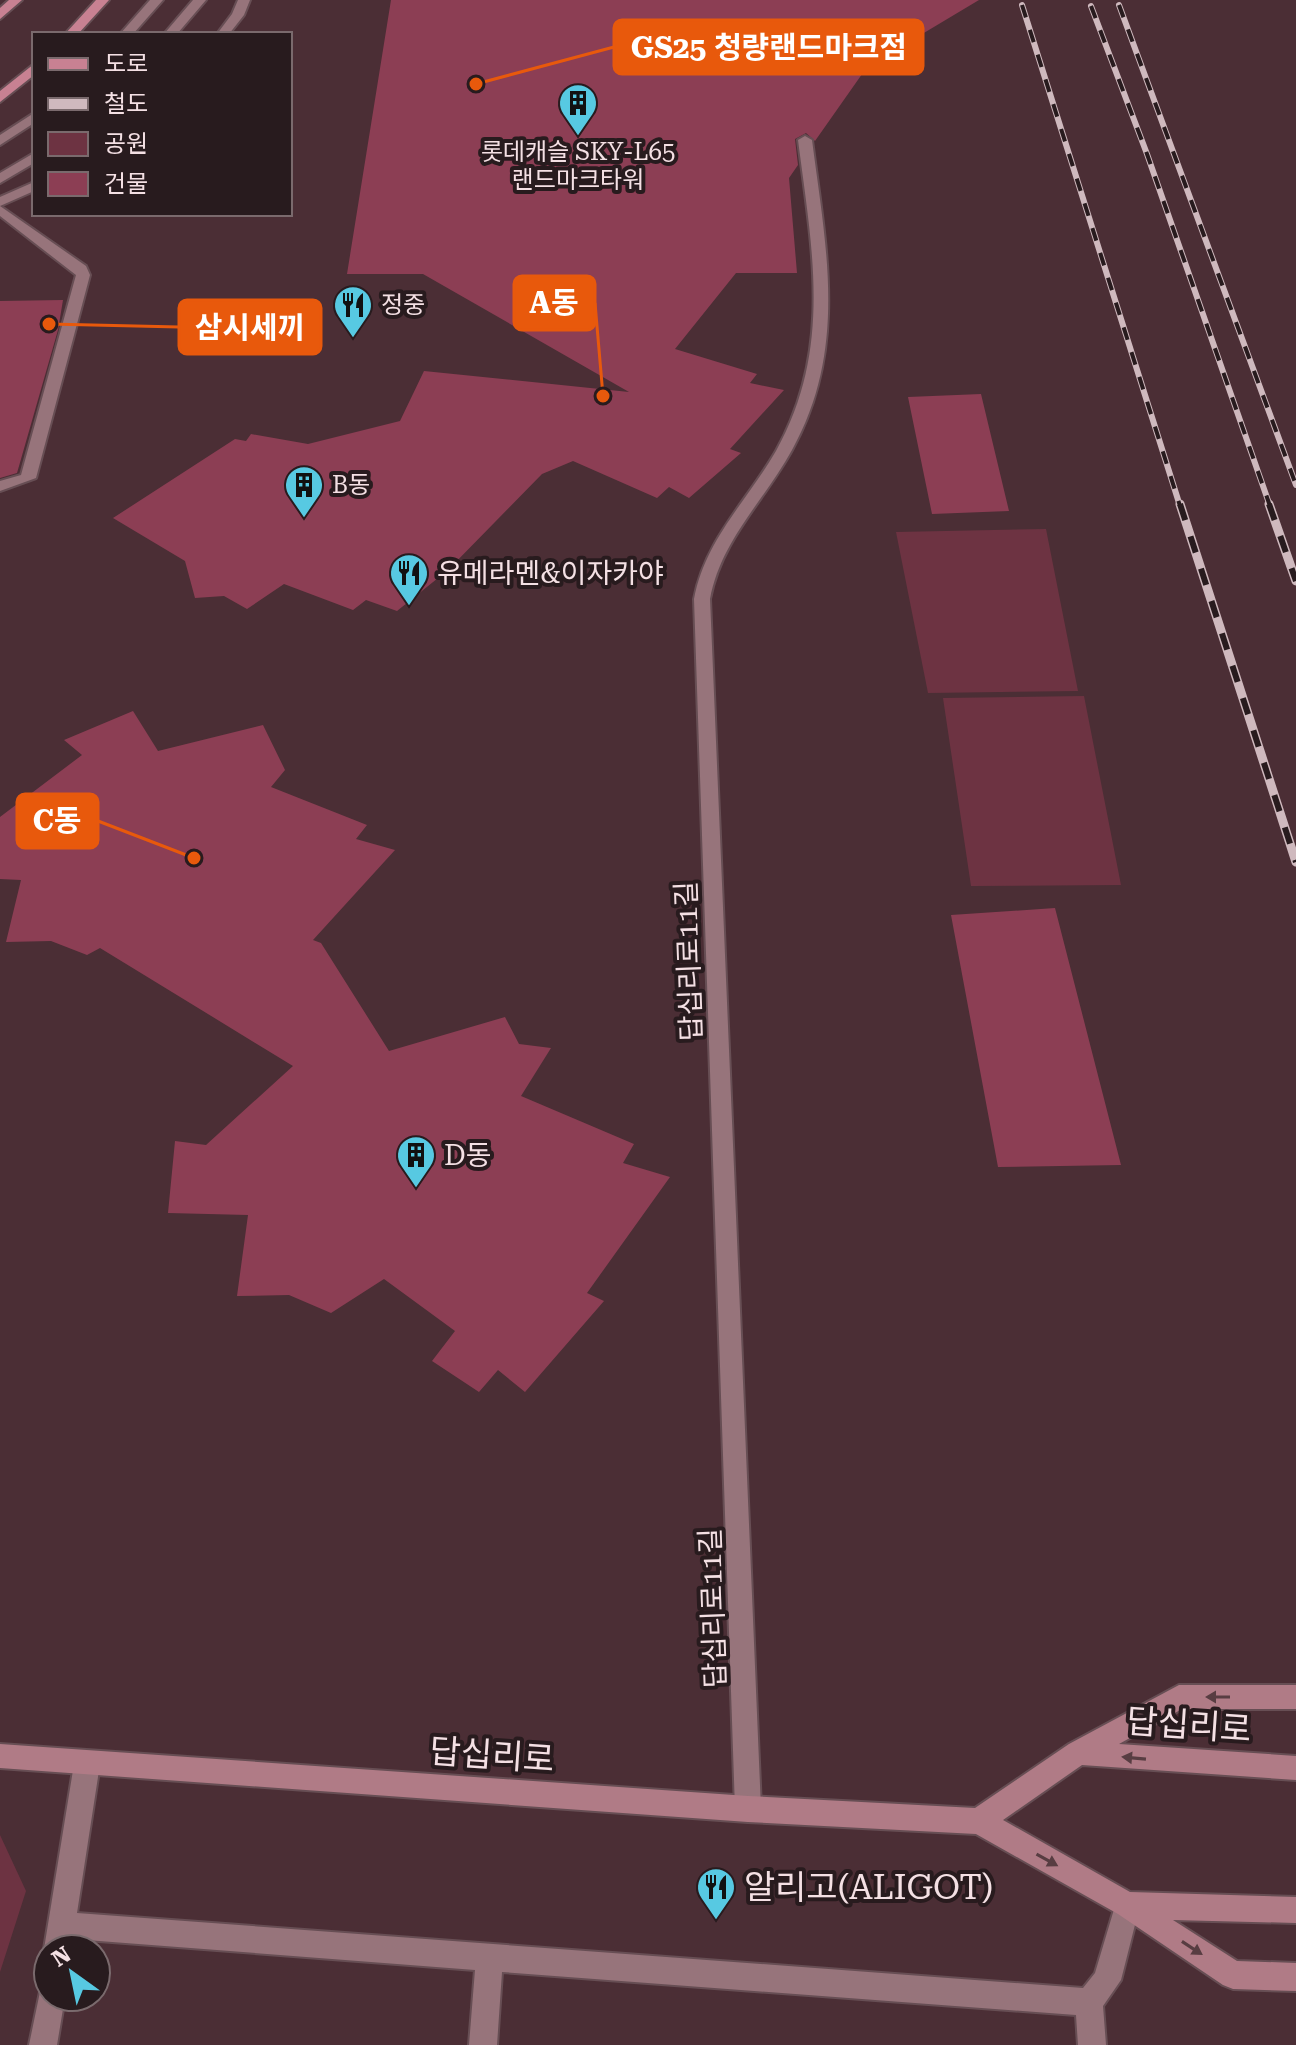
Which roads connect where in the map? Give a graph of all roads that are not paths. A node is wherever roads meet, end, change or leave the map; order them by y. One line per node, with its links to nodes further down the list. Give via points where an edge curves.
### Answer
1 (16, 0): 6 (main road)
2 (103, 0): 7 (main road)
3 (157, 0): 8 (street)
4 (200, 0): 9 (street)
5 (244, 0): 10 (street)
6 (0, 15)
7 (73, 32)
8 (128, 32)
9 (172, 32)
10 (225, 32)
11 (32, 70): 12 (main road)
12 (0, 98)
13 (32, 118): 15 (street)
14 (805, 140): 27 (street, 답십리로11길, via 823,286 817,352 786,446 724,542 708,572 702,599)
15 (0, 141)
16 (32, 158): 17 (street)
17 (0, 179)
18 (32, 187): 19 (street)
19 (0, 202)
20 (0, 210): 21 (street, via 83,275 28,478)
21 (0, 486)
22 (1296, 1697): 23 (main road, 답십리로, one-way to 23, via 1179,1697)
23 (1078, 1753): 26 (main road, 답십리로, one-way to 23); 28 (main road, 답십리로)
24 (0, 1756): 25 (main road, 답십리로)
25 (87, 1764): 27 (main road, 답십리로); 31 (street)
26 (1296, 1768)
27 (748, 1809): 28 (main road, 답십리로)
28 (979, 1821): 29 (main road, 답십리로, one-way to 29)
29 (1127, 1905): 30 (main road, 답십리로); 34 (main road, 답십리로, one-way to 34, via 1233,1975); 35 (street, via 1107,1980)
30 (1296, 1910)
31 (61, 1933)
32 (112, 1940): 33 (street)
33 (489, 1958): 35 (street); 38 (street)
34 (1296, 1977)
35 (1089, 2002): 39 (street)
36 (48, 2013): 37 (street)
37 (43, 2045)
38 (483, 2045)
39 (1092, 2045)

